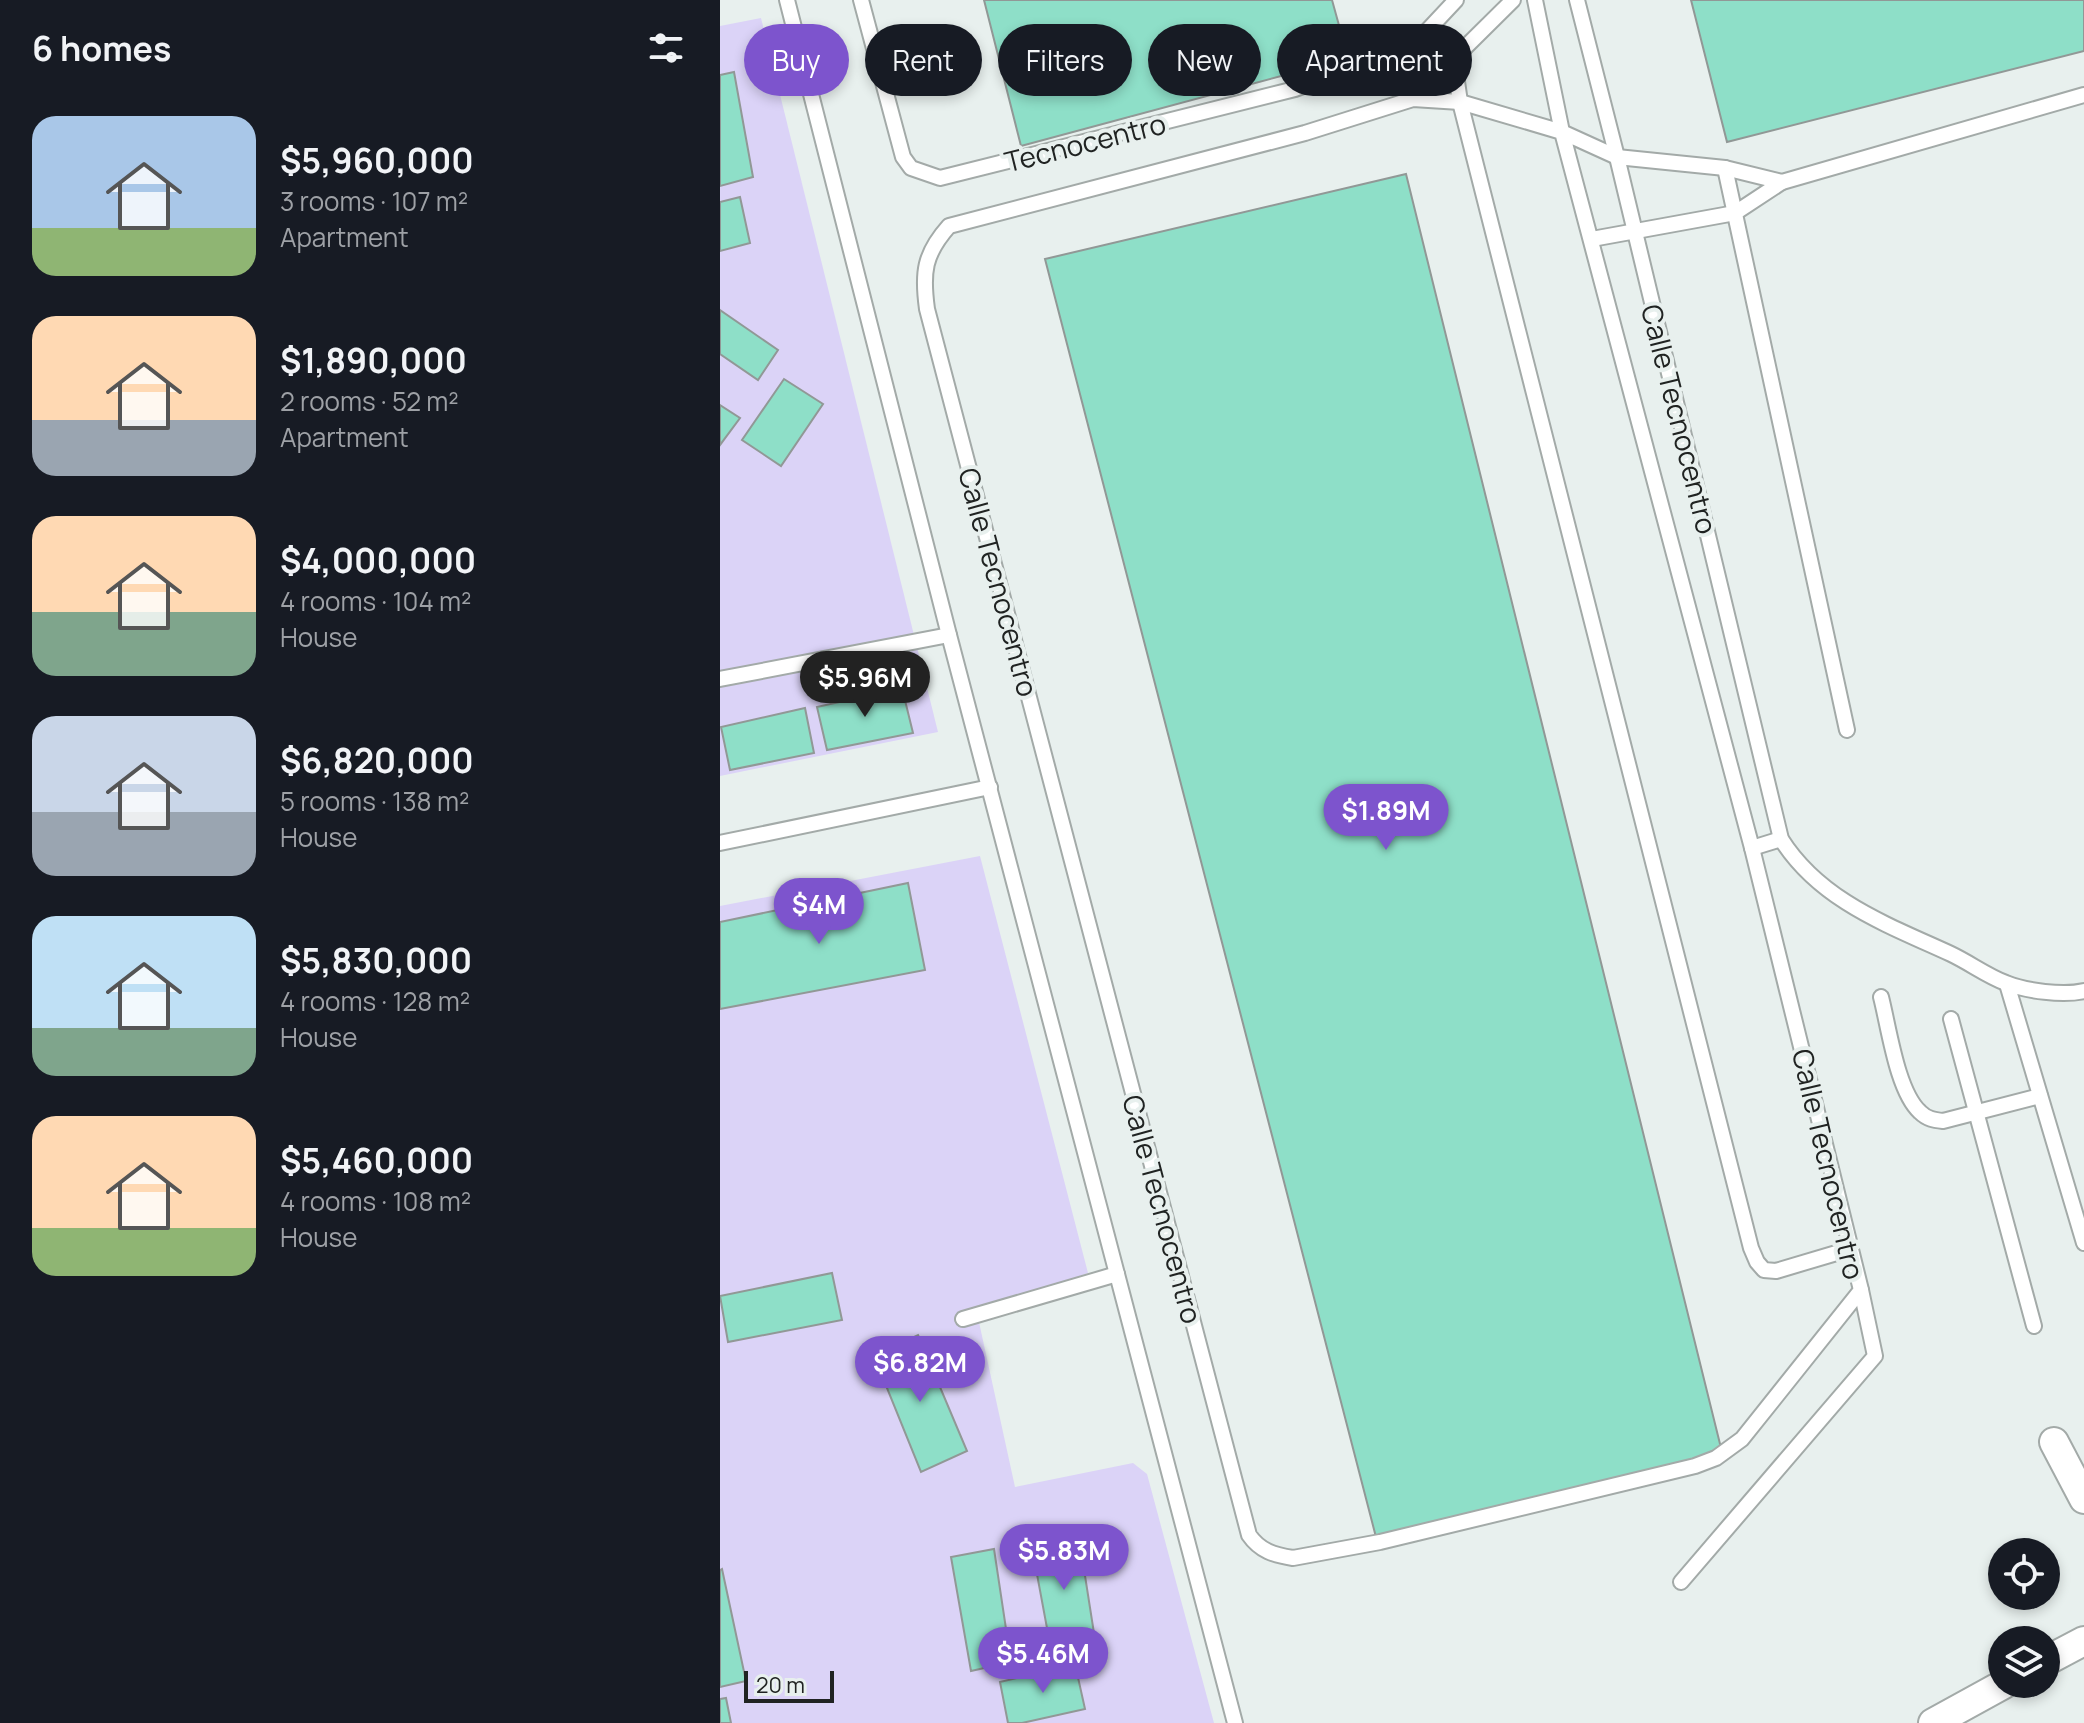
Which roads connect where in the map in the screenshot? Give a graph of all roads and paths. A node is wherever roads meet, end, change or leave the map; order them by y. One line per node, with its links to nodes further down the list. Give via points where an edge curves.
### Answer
1 (787, 0): 20 (lane)
2 (861, 0): 6 (lane, Tecnocentro, via 903,157 911,168 940,178 1295,89 1393,50 1427,31)
3 (1513, 0): 7 (lane, Calle Tecnocentro)
4 (1535, 0): 13 (lane, Calle Tecnocentro)
5 (1577, 0): 14 (lane, Calle Tecnocentro)
6 (1450, 3)
7 (1472, 42)
8 (2084, 95): 16 (lane)
9 (1416, 96): 11 (lane, Calle Tecnocentro)
10 (1459, 96): 12 (lane)
11 (1413, 99): 12 (lane, Calle Tecnocentro); 36 (lane, Calle Tecnocentro, via 1305,133 949,226 925,265 927,309 1249,1535 1278,1556 1321,1554 1716,1458 1742,1439)
12 (1460, 102): 13 (lane, Calle Tecnocentro); 34 (lane, via 1751,1248 1764,1270 1776,1271)
13 (1562, 132): 14 (lane); 19 (lane, Calle Tecnocentro)
14 (1617, 157): 15 (lane); 18 (lane, Calle Tecnocentro)
15 (1725, 168): 16 (lane); 17 (lane)
16 (1782, 182): 17 (lane)
17 (1735, 213): 18 (lane); 22 (lane)
18 (1635, 232): 19 (lane); 24 (lane, Calle Tecnocentro)
19 (1592, 239): 26 (lane, Calle Tecnocentro)
20 (949, 635): 21 (lane); 23 (lane)
21 (720, 679)
22 (1847, 730)
23 (990, 787): 25 (lane); 35 (lane)
24 (1781, 839): 26 (lane); 27 (lane, Calle Tecnocentro, via 1820,884 1877,922)
25 (720, 843)
26 (1752, 848): 34 (lane, Calle Tecnocentro)
27 (2007, 984): 28 (lane, Calle Tecnocentro, via 2068,995); 31 (lane)
28 (2084, 991)
29 (1881, 997): 32 (lane, via 1905,1090 1918,1111 1943,1121)
30 (1951, 1019): 32 (lane)
31 (2040, 1096): 32 (lane); 33 (lane)
32 (1976, 1113): 38 (lane)
33 (2084, 1243)
34 (1850, 1249): 36 (lane, Calle Tecnocentro)
35 (1117, 1274): 37 (lane); 45 (lane)
36 (1861, 1290): 41 (lane, via 1875,1356)
37 (963, 1319)
38 (2034, 1326)
39 (2054, 1442): 40 (street)
40 (2084, 1499)
41 (1681, 1582)
42 (2084, 1641): 43 (street)
43 (2060, 1654)
44 (1988, 1693): 46 (street)
45 (1235, 1723)
46 (1933, 1723)

